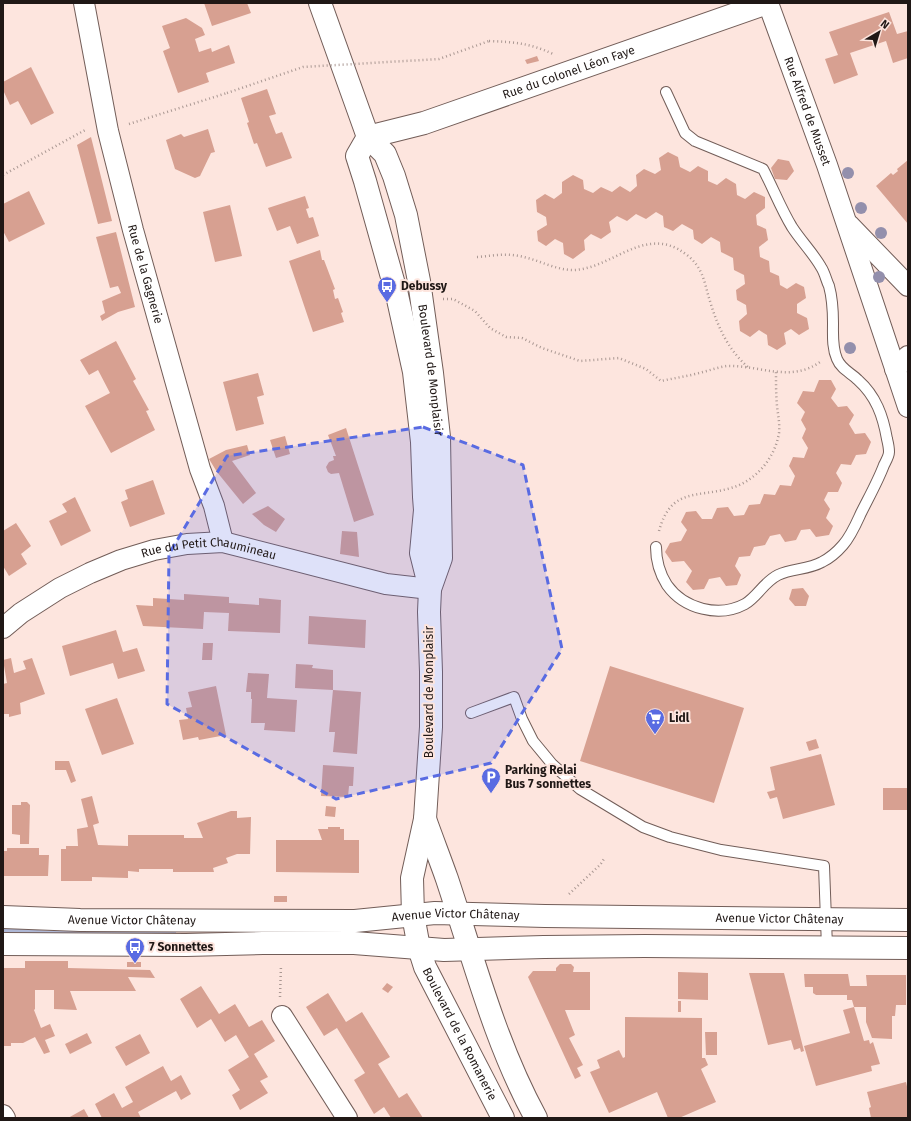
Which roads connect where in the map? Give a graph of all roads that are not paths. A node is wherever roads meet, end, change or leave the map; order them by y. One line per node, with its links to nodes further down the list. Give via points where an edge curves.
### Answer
1 (84, 3): 10 (street, Rue de la Gagnerie, via 108,130 133,230 200,468)
2 (320, 3): 5 (main road, Boulevard de Monplaisir)
3 (768, 3): 5 (main road, Rue du Colonel Léon Faye, via 424,123); 6 (street, Rue Alfred de Musset)
4 (666, 92): 11 (lane, via 685,133 694,141 764,169 791,226 822,268 830,289 834,350 837,360 844,370 868,390 876,402 882,415 889,452 880,477 850,536 842,546 820,563 776,576 745,604 721,611 708,610 685,602 667,585 658,564)
5 (368, 137): 12 (main road, Boulevard de Monplaisir, via 357,156 397,295 414,372 422,442 424,510 421,553); 12 (main road, Boulevard de Monplaisir, via 385,154 394,176 406,214 421,295 439,437 441,558)
6 (845, 220): 7 (street, Rue Alfred de Musset); 8 (street, Rue Alfred de Musset)
7 (908, 286)
8 (902, 363): 9 (street, Rue Alfred de Musset)
9 (908, 407)
10 (224, 542): 12 (street, Rue du Petit Chaumineau, via 386,584); 13 (street, Rue du Petit Chaumineau, via 187,544 154,550 116,562 60,588)
11 (656, 547)
12 (430, 589): 15 (main road, Boulevard de Monplaisir, via 431,726)
13 (3, 628)
14 (471, 713): 19 (lane, via 514,697 533,741 552,764 580,789 643,827 720,850 824,866)
15 (425, 819): 16 (main road, Boulevard de Monplaisir); 17 (main road, Boulevard de Monplaisir, via 412,878)
16 (457, 913): 17 (main road, Avenue Victor Châtenay); 19 (main road, Avenue Victor Châtenay); 25 (main road, Boulevard de Monplaisir)
17 (413, 915): 18 (main road, Avenue Victor Châtenay, via 355,921 80,920); 23 (main road, Boulevard de la Romanerie)
18 (3, 917)
19 (826, 919): 20 (main road, Avenue Victor Châtenay); 22 (lane)
20 (908, 920)
21 (3, 944): 23 (main road, via 354,943)
22 (827, 947): 24 (main road); 25 (main road, via 645,946)
23 (419, 948): 25 (main road); 30 (main road, Boulevard de la Romanerie, via 425,967)
24 (908, 948)
25 (469, 949): 31 (main road, via 494,1025)
26 (282, 1016): 29 (street)
27 (3, 1115): 28 (street)
28 (5, 1118)
29 (347, 1118)
30 (503, 1118)
31 (536, 1118)

